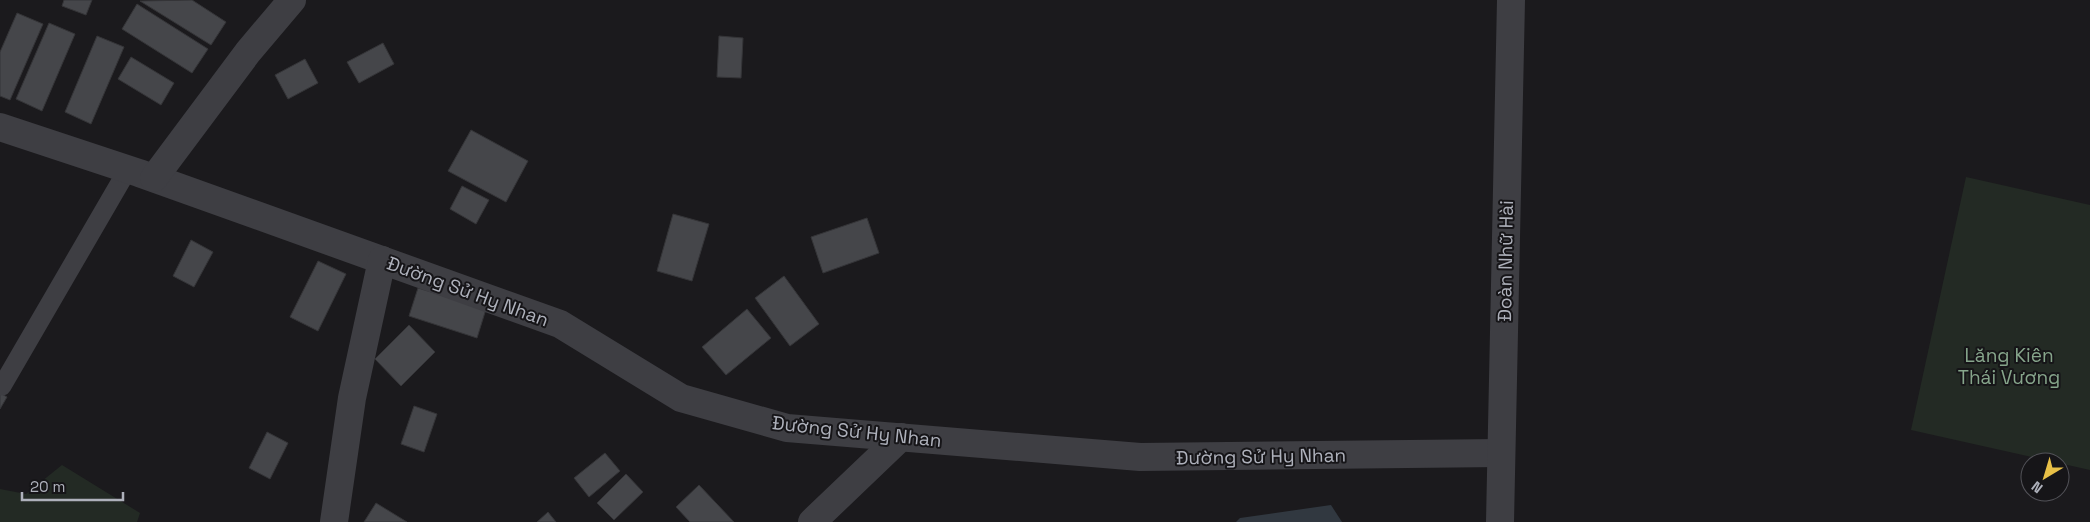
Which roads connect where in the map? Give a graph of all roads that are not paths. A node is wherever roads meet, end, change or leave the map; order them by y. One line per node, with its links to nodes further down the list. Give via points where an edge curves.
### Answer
1 (292, 0): 5 (street, via 248,52)
2 (1510, 0): 9 (street, Đoàn Nhữ Hài)
3 (0, 127): 4 (street, Đường Sử Hy Nhan)
4 (128, 169): 5 (street, Đường Sử Hy Nhan); 7 (lane)
5 (154, 178): 6 (street, Đường Sử Hy Nhan)
6 (382, 260): 8 (street, Đường Sử Hy Nhan, via 560,324 681,398 787,428); 10 (street, via 352,398)
7 (2, 386)
8 (900, 437): 9 (street, Đường Sử Hy Nhan, via 1140,457); 11 (street)
9 (1501, 453): 12 (street, Đoàn Nhữ Hài)
10 (334, 522)
11 (812, 522)
12 (1500, 522)

